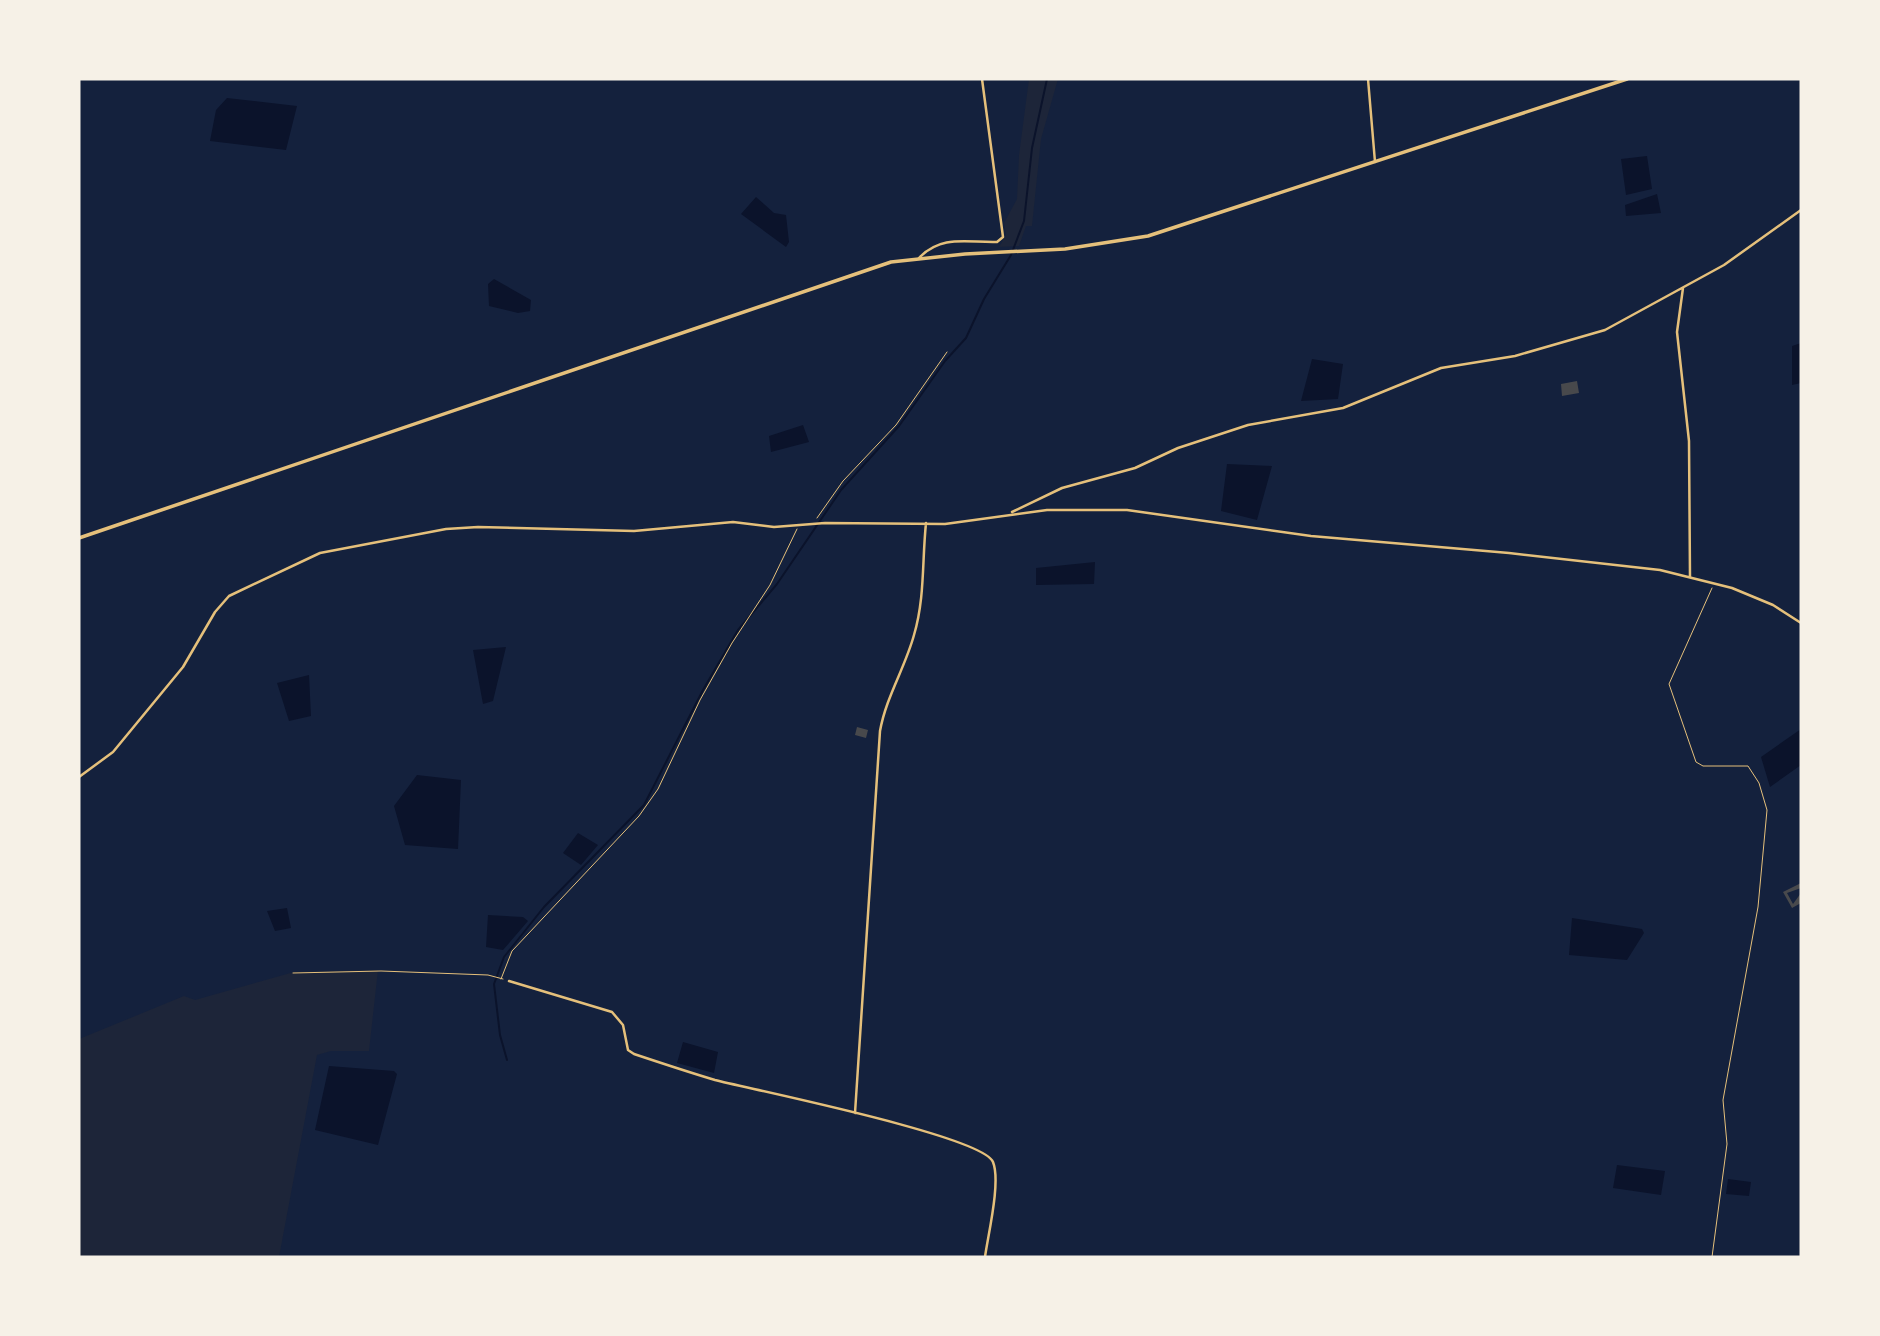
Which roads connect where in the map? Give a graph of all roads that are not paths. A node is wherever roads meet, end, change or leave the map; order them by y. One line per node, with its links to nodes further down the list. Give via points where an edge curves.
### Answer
1 (982, 79): 6 (street, via 1003,237 997,242 968,239 939,244)
2 (1368, 79): 4 (street)
3 (1627, 79): 4 (main road)
4 (1375, 162): 6 (main road, via 1148,236 1065,250)
5 (1801, 210): 7 (street, via 1750,248)
6 (918, 259): 10 (main road, via 891,262 784,297)
7 (1683, 288): 8 (street, via 1605,330 1515,356 1441,368 1343,408 1248,425 1135,468 1062,488); 11 (street, via 1677,340 1689,441)
8 (1008, 514): 9 (street); 11 (street, via 1127,510 1311,537 1610,563)
9 (926, 523): 13 (street, via 798,526 733,522 634,531 446,529 320,553 229,596 183,667 113,752); 15 (street, via 917,622 880,731)
10 (79, 538)
11 (1690, 577): 12 (street, via 1773,605)
12 (1801, 623)
13 (79, 777)
14 (509, 981): 15 (street, via 612,1012 620,1018 628,1050 634,1054)
15 (855, 1114): 16 (street, via 944,1137 991,1159 995,1178)
16 (985, 1257)

